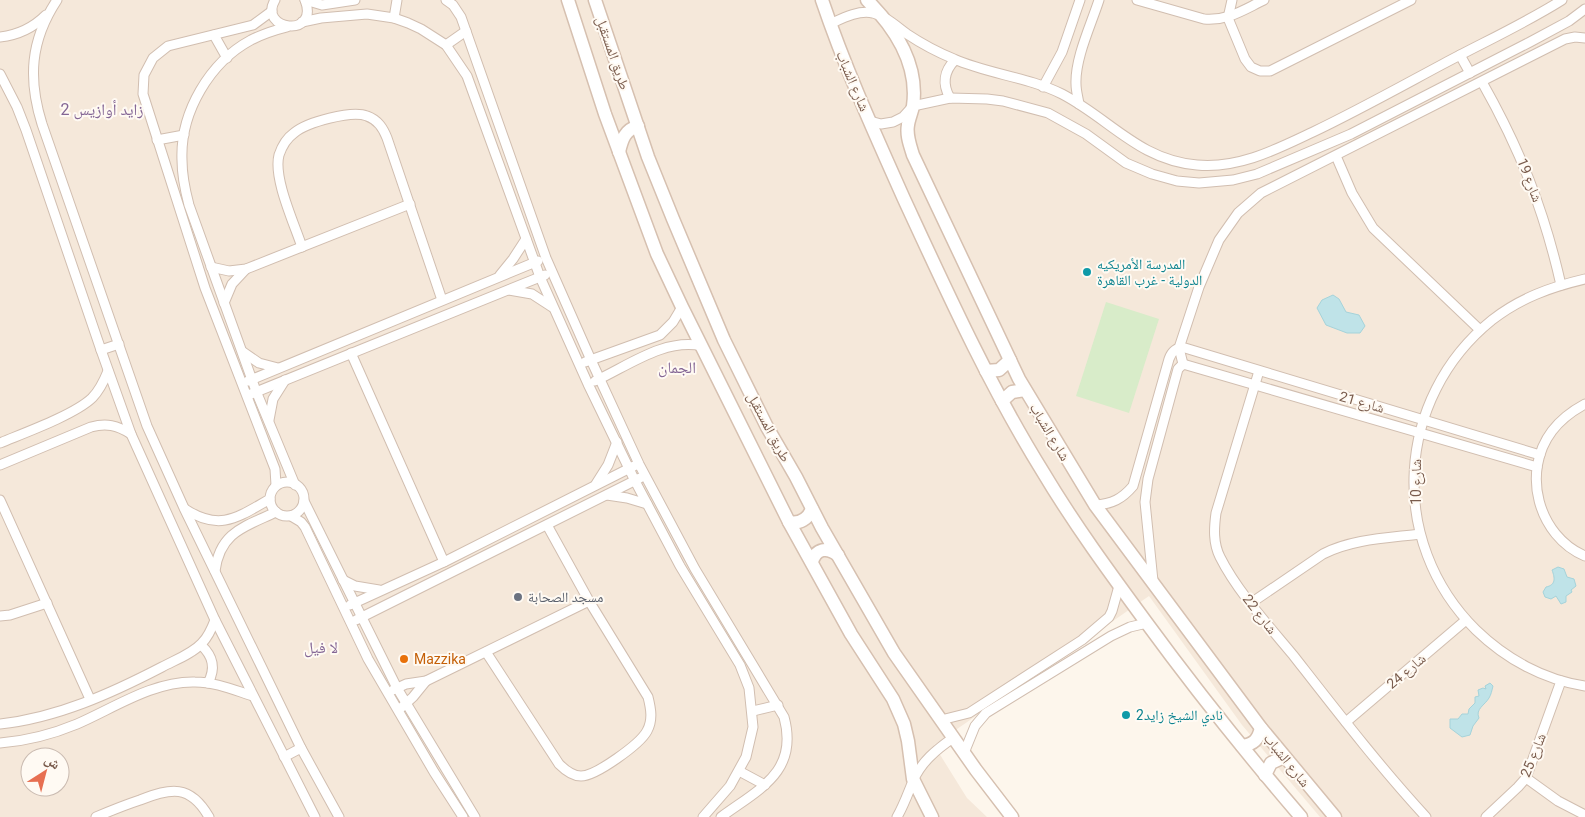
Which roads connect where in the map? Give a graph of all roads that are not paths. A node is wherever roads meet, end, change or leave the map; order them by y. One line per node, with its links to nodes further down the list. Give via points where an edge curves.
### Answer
1 (57, 0): 19 (street)
2 (305, 0): 3 (street, via 322,5); 23 (street, via 308,8)
3 (355, 0)
4 (397, 0): 21 (street)
5 (446, 0): 26 (street, via 461,18)
6 (568, 0): 49 (street, طريق المستقبل)
7 (596, 0): 45 (street, طريق المستقبل)
8 (822, 0): 24 (street, شارع الشباب)
9 (867, 0): 20 (street, شارع الشباب)
10 (1080, 0): 30 (street)
11 (1099, 0): 32 (street)
12 (1137, 0): 22 (street, via 1204,19)
13 (1232, 0): 22 (street)
14 (1264, 0): 22 (street)
15 (1411, 0): 22 (street, via 1270,72 1251,67)
16 (1562, 0): 33 (street)
17 (273, 3): 25 (street, via 274,18); 27 (street, via 253,25)
18 (1585, 9): 36 (street, via 1569,21)
19 (50, 10): 28 (street, via 25,31); 44 (street, via 35,54 33,78)
20 (883, 16): 24 (street, via 870,12 856,13); 35 (street, via 920,42); 42 (street, شارع الشباب, via 907,58)
21 (394, 18): 23 (street, via 366,14); 31 (street, via 421,29)
22 (1228, 18)
23 (302, 22): 25 (street)
24 (830, 24): 43 (street, شارع الشباب)
25 (288, 27): 34 (street, via 250,40)
26 (466, 32): 31 (street); 54 (street)
27 (214, 35): 34 (street); 48 (street, via 168,46 153,58 144,75 143,94)
28 (0, 37)
29 (1585, 38): 38 (street, via 1565,39)
30 (1066, 40): 32 (street); 39 (street)
31 (446, 45): 52 (street, via 458,60 475,93)
32 (1084, 46): 41 (street, via 1076,84)
33 (1460, 55): 36 (street); 41 (street, via 1274,150 1222,164 1198,165 1160,157 1139,147)
34 (227, 58): 47 (street, via 197,96)
35 (955, 60): 39 (street); 40 (street, via 945,81)
36 (1470, 73): 40 (street, via 1351,134 1257,174 1199,183 1177,181 1126,163 1086,134 1048,113 1003,101)
37 (0, 74): 46 (street)
38 (1482, 82): 50 (street); 63 (street, شارع 19, via 1530,180)
39 (1043, 87): 41 (street)
40 (950, 98): 42 (street)
41 (1079, 104)
42 (913, 106): 43 (street, via 893,122 881,124); 80 (street, شارع الشباب, via 907,127 913,155)
43 (870, 121): 85 (street, شارع الشباب)
44 (42, 124): 46 (street); 73 (street)
45 (638, 126): 49 (street, via 624,135); 121 (street, طريق المستقبل, via 672,219 724,340)
46 (26, 130): 76 (street)
47 (184, 135): 48 (street); 56 (street, via 183,182)
48 (157, 140): 64 (street)
49 (619, 152): 69 (street, طريق المستقبل, via 657,254)
50 (1336, 156): 71 (street, via 1352,194 1374,228); 75 (street, via 1260,193 1228,225 1199,287)
51 (410, 204): 53 (street); 53 (street, via 387,138 377,122 357,114 308,126 286,141 277,168); 66 (street)
52 (526, 239): 55 (street); 60 (street)
53 (302, 246): 57 (street)
54 (546, 258): 55 (street); 58 (street)
55 (534, 262): 59 (street); 60 (street)
56 (211, 268): 57 (street, via 229,271); 62 (street)
57 (246, 268): 67 (street, via 232,284)
58 (552, 272): 59 (street); 79 (street)
59 (540, 277): 65 (street); 68 (street)
60 (497, 278): 66 (street)
61 (1585, 279): 63 (street, شارع 10)
62 (217, 284): 64 (street); 67 (street)
63 (1561, 285): 71 (street, شارع 10, via 1522,300)
64 (205, 288): 90 (street)
65 (506, 290): 68 (street, via 532,294); 72 (street)
66 (442, 300): 70 (street)
67 (224, 302): 77 (street)
68 (554, 308): 81 (street)
69 (682, 308): 74 (street, طريق المستقبل); 79 (street, via 660,334)
70 (398, 319): 72 (street); 83 (street)
71 (1480, 330): 99 (street, شارع 10, via 1446,371)
72 (404, 332): 78 (street)
73 (119, 344): 76 (street); 120 (street, via 147,426)
74 (702, 346): 88 (street, via 682,344 667,347); 124 (street, طريق المستقبل)
75 (1182, 348): 82 (street); 86 (street, شارع 21); 119 (street, via 1174,350 1169,359 1133,486 1117,501)
76 (101, 350): 84 (street)
77 (242, 351): 83 (street, via 259,363); 87 (street)
78 (352, 353): 89 (street); 131 (street)
79 (591, 360): 81 (street); 88 (street)
80 (1010, 360): 85 (street, via 999,370); 93 (street, شارع الشباب)
81 (579, 364): 91 (street)
82 (1187, 365): 92 (street, شارع 21); 135 (street, via 1178,369 1148,478 1145,502)
83 (278, 368): 87 (street)
84 (108, 371): 100 (street); 103 (street, via 99,390 83,405)
85 (986, 371): 96 (street, شارع الشباب)
86 (1259, 371): 92 (street, شارع 22); 99 (street, شارع 21)
87 (252, 379): 90 (street); 94 (street)
88 (600, 379): 91 (street); 106 (street)
89 (285, 380): 94 (street); 98 (street, via 273,398)
90 (242, 384): 95 (street)
91 (588, 384): 102 (street)
92 (1255, 385): 101 (street, شارع 21); 141 (street, شارع 22, via 1219,500 1214,528 1220,558)
93 (1025, 390): 96 (street, via 1012,392); 119 (street, شارع الشباب)
94 (256, 392): 95 (street); 98 (street)
95 (246, 396): 112 (street, via 276,469)
96 (1002, 401): 136 (street, شارع الشباب, via 1061,501)
97 (1585, 404): 104 (street, via 1569,413 1552,432)
98 (268, 420): 111 (street)
99 (1423, 420): 101 (street, شارع 10); 104 (street, شارع 21)
100 (131, 434): 105 (street, via 122,428 101,424); 145 (street)
101 (1419, 434): 107 (street, شارع 21); 126 (street, شارع 10, via 1413,481)
102 (616, 442): 108 (street); 113 (street, via 608,465)
103 (0, 443)
104 (1540, 454): 107 (street)
105 (0, 464)
106 (639, 464): 108 (street); 109 (street)
107 (1537, 468): 130 (street, via 1537,492 1544,516 1557,536)
108 (629, 469): 110 (street); 113 (street)
109 (645, 476): 110 (street); 160 (street, via 695,569)
110 (634, 481): 114 (street); 118 (street)
111 (295, 484): 112 (street); 117 (street)
112 (276, 485): 115 (street)
113 (594, 486): 127 (street)
114 (606, 495): 118 (street); 125 (street)
115 (270, 499): 120 (street, via 235,518 221,521 208,520); 122 (street)
116 (0, 500): 139 (street)
117 (304, 501): 123 (street, via 302,508); 134 (street)
118 (647, 504): 162 (street, via 740,665 749,688)
119 (1095, 505): 135 (street, شارع الشباب)
120 (184, 508): 133 (street)
121 (812, 509): 124 (street, via 803,521); 129 (street, طريق المستقبل)
122 (276, 512): 123 (street); 133 (street, via 230,536 217,558)
123 (291, 516): 142 (street, via 305,527)
124 (789, 522): 132 (street, طريق المستقبل)
125 (547, 525): 128 (street); 138 (street)
126 (1420, 534): 141 (street, via 1336,548); 146 (street, شارع 10, via 1438,580)
127 (491, 538): 128 (street); 131 (street)
128 (497, 550): 144 (street)
129 (838, 555): 132 (street, via 829,549 823,550); 163 (street, طريق المستقبل, via 894,653)
130 (1585, 556)
131 (444, 562): 137 (street)
132 (812, 562): 177 (street, طريق المستقبل, via 851,634 893,699 904,724)
133 (216, 571): 170 (street)
134 (343, 580): 137 (street, via 355,586); 140 (street)
135 (1153, 585): 166 (street, شارع الشباب)
136 (1119, 586): 148 (street, شارع الشباب); 163 (street, via 1109,617 1082,640 979,707 964,715)
137 (382, 590): 140 (street)
138 (590, 601): 150 (street); 150 (street, via 648,697 651,709 648,731 641,740 591,776 579,777 558,764)
139 (46, 603): 143 (street); 158 (street)
140 (354, 603): 142 (street); 144 (street)
141 (1251, 603): 164 (street, شارع 22)
142 (344, 608): 147 (street)
143 (0, 616)
144 (362, 618): 147 (street); 155 (street)
145 (215, 620): 149 (street); 157 (street)
146 (1466, 620): 152 (street, شارع 10, via 1509,657); 164 (street, شارع 24)
147 (352, 623): 156 (street)
148 (1147, 623): 169 (street, شارع الشباب); 171 (street, via 1116,633 986,713 975,726)
149 (201, 645): 153 (street, via 212,658 212,675); 158 (street, via 153,672)
150 (486, 652): 151 (street)
151 (426, 681): 155 (street); 159 (street)
152 (1560, 681): 154 (street, شارع 10); 176 (street, شارع 25)
153 (208, 683): 157 (street); 168 (street, via 165,686 56,732)
154 (1585, 686)
155 (397, 688): 156 (street); 159 (street)
156 (388, 693): 161 (street)
157 (253, 696): 172 (street)
158 (90, 699): 165 (street, via 40,718)
159 (406, 704): 161 (street); 185 (street)
160 (778, 705): 162 (street); 178 (street, via 786,724 788,744 777,773)
161 (397, 710): 184 (street)
162 (752, 712): 174 (street, via 751,742)
163 (941, 720): 167 (street, طريق المستقبل)
164 (1346, 722): 193 (street, شارع 22)
165 (0, 724)
166 (1261, 728): 169 (street, via 1254,743); 173 (street, شارع الشباب)
167 (953, 738): 171 (street, طريق المستقبل); 177 (street, via 935,750)
168 (0, 743)
169 (1242, 746): 175 (street, شارع الشباب)
170 (302, 748): 172 (street); 183 (street)
171 (964, 753): 190 (street, طريق المستقبل)
172 (284, 757): 182 (street)
173 (1284, 757): 175 (street, via 1271,763); 192 (street, شارع الشباب)
174 (739, 771): 178 (street); 186 (street, via 719,801)
175 (1265, 775): 191 (street, شارع الشباب)
176 (1526, 778): 179 (street); 194 (street, شارع 25)
177 (913, 779): 188 (street); 189 (street, طريق المستقبل)
178 (765, 785): 187 (street)
179 (1585, 815)
180 (96, 817): 181 (street, via 155,794 177,791 198,800)
181 (209, 817)
182 (315, 817)
183 (339, 817)
184 (463, 817)
185 (474, 817)
186 (703, 817)
187 (721, 817)
188 (897, 817)
189 (932, 817)
190 (1012, 817)
191 (1301, 817)
192 (1335, 817)
193 (1426, 817)
194 (1486, 817)

